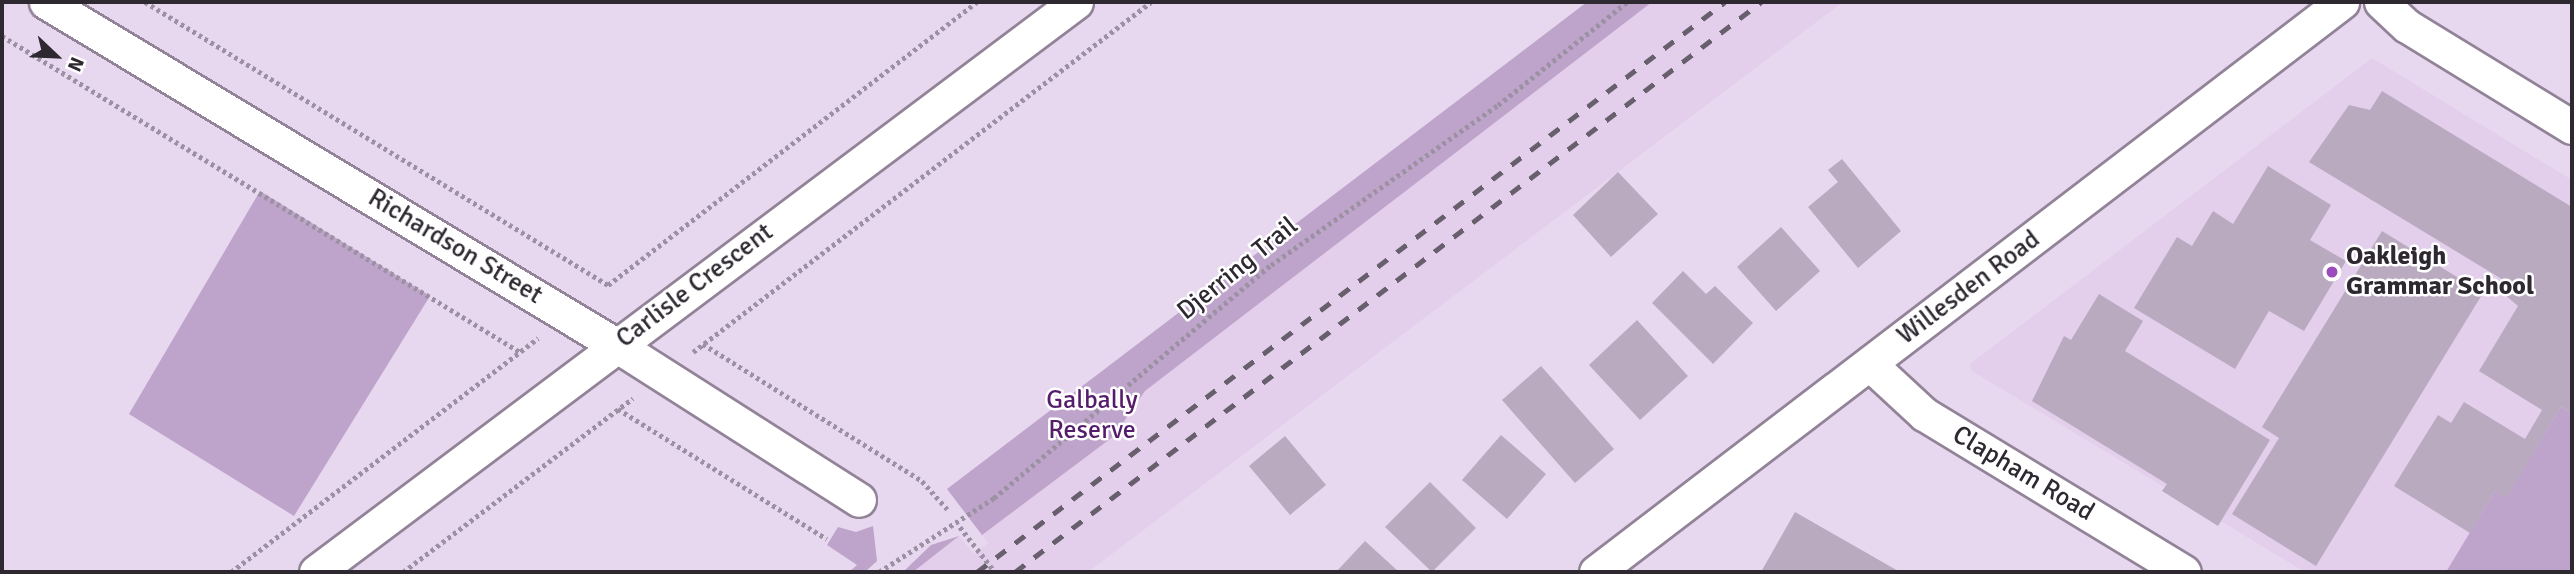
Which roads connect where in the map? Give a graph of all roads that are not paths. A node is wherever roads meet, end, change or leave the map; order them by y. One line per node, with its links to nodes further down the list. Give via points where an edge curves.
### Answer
1 (46, 2): 6 (street, Richardson Street)
2 (1076, 2): 6 (street, Carlisle Crescent)
3 (2342, 2): 7 (street, Willesden Road)
4 (2381, 2): 5 (street, via 2407,26)
5 (2572, 127)
6 (616, 345): 8 (street, Richardson Street); 9 (street, Carlisle Crescent)
7 (1870, 364): 10 (street, Willesden Road); 11 (street, Clapham Road, via 1924,414)
8 (859, 500)
9 (316, 572)
10 (1596, 572)
11 (2185, 572)

